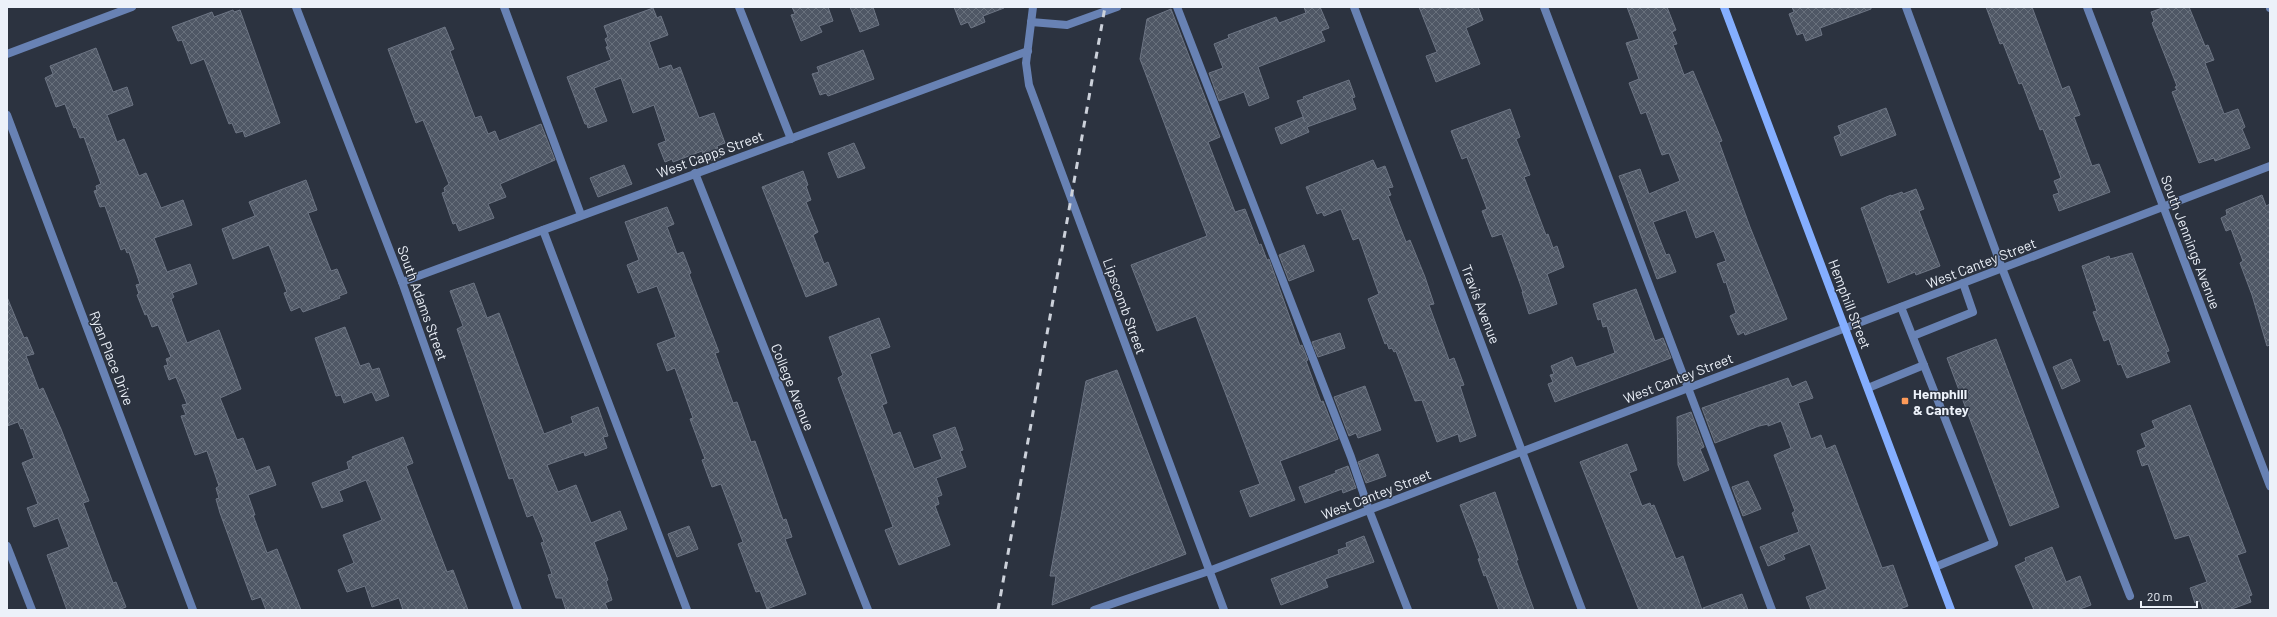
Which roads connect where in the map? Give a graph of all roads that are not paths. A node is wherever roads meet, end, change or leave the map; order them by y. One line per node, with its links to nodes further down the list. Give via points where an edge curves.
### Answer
1 (132, 7): 15 (street)
2 (296, 7): 24 (street, South Adams Street)
3 (504, 7): 21 (street)
4 (739, 7): 17 (street)
5 (1033, 7): 13 (street, Lipscomb Street)
6 (1117, 7): 13 (street, via 1067,25)
7 (1177, 7): 34 (street, via 1351,457)
8 (1354, 7): 32 (street, Travis Avenue)
9 (1544, 7): 30 (street)
10 (1724, 7): 27 (main road, Hemphill Street)
11 (1906, 7): 23 (street)
12 (2087, 7): 20 (street, South Jennings Avenue)
13 (1032, 22): 14 (street, Lipscomb Street)
14 (1028, 51): 17 (street, West Capps Street); 37 (street, Lipscomb Street, via 1029,85)
15 (7, 54)
16 (7, 115): 40 (street, Ryan Place Drive)
17 (791, 139): 19 (street, West Capps Street)
18 (2270, 166): 20 (street, West Cantey Street)
19 (694, 173): 21 (street, West Capps Street); 43 (street, College Avenue)
20 (2163, 207): 23 (street, West Cantey Street); 33 (street, South Jennings Avenue)
21 (581, 215): 22 (street, West Capps Street)
22 (543, 230): 24 (street, West Capps Street); 42 (street)
23 (2002, 268): 25 (street, West Cantey Street); 38 (street)
24 (402, 282): 41 (street, South Adams Street)
25 (1963, 283): 26 (street, West Cantey Street); 28 (street, via 1973,312)
26 (1901, 307): 27 (street, West Cantey Street); 28 (street)
27 (1845, 328): 30 (street, West Cantey Street); 31 (main road, Hemphill Street)
28 (1913, 336): 29 (street)
29 (1924, 365): 31 (street); 36 (street, via 1994,543)
30 (1688, 388): 32 (street, West Cantey Street); 48 (street)
31 (1868, 388): 36 (main road, Hemphill Street)
32 (1522, 452): 34 (street, West Cantey Street); 47 (street, Travis Avenue)
33 (2270, 486)
34 (1369, 510): 37 (street, West Cantey Street); 46 (street)
35 (7, 546): 39 (street)
36 (1935, 567): 49 (main road, Hemphill Street)
37 (1209, 571): 44 (street, West Cantey Street); 45 (street, Lipscomb Street)
38 (2130, 596)
39 (32, 610)
40 (193, 610)
41 (518, 610)
42 (687, 610)
43 (868, 610)
44 (1094, 610)
45 (1224, 610)
46 (1408, 610)
47 (1582, 610)
48 (1772, 610)
49 (1951, 610)

